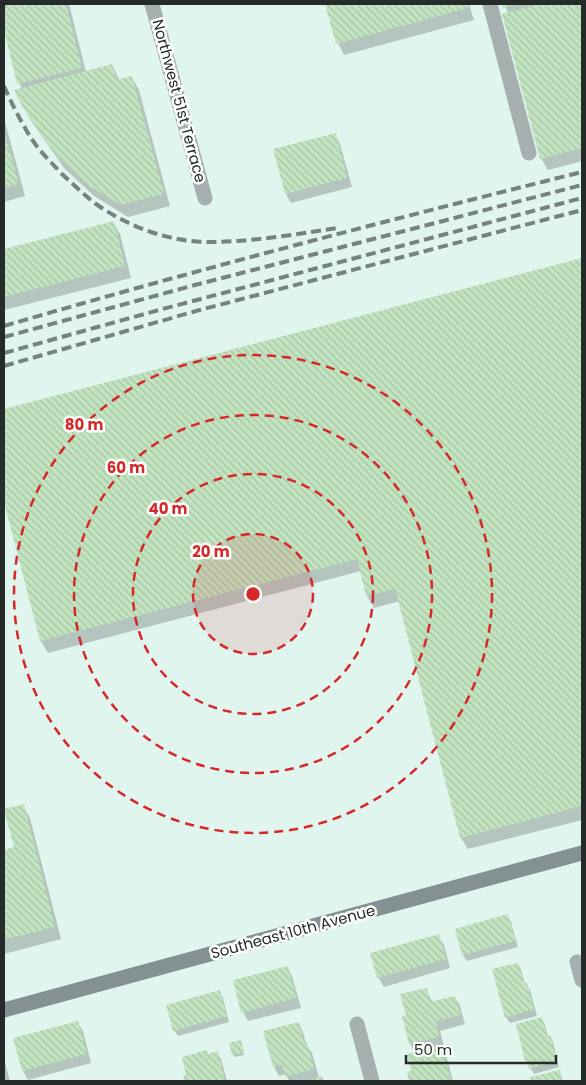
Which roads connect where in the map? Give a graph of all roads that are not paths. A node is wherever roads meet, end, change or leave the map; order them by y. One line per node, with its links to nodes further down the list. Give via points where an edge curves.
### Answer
1 (152, 4): 4 (street, Northwest 51st Terrace)
2 (490, 4): 3 (street)
3 (529, 153)
4 (205, 198)
5 (582, 854): 8 (street, Southeast 10th Avenue)
6 (578, 962): 7 (street)
7 (582, 980)
8 (4, 1010)
9 (357, 1024): 10 (street)
10 (372, 1081)

